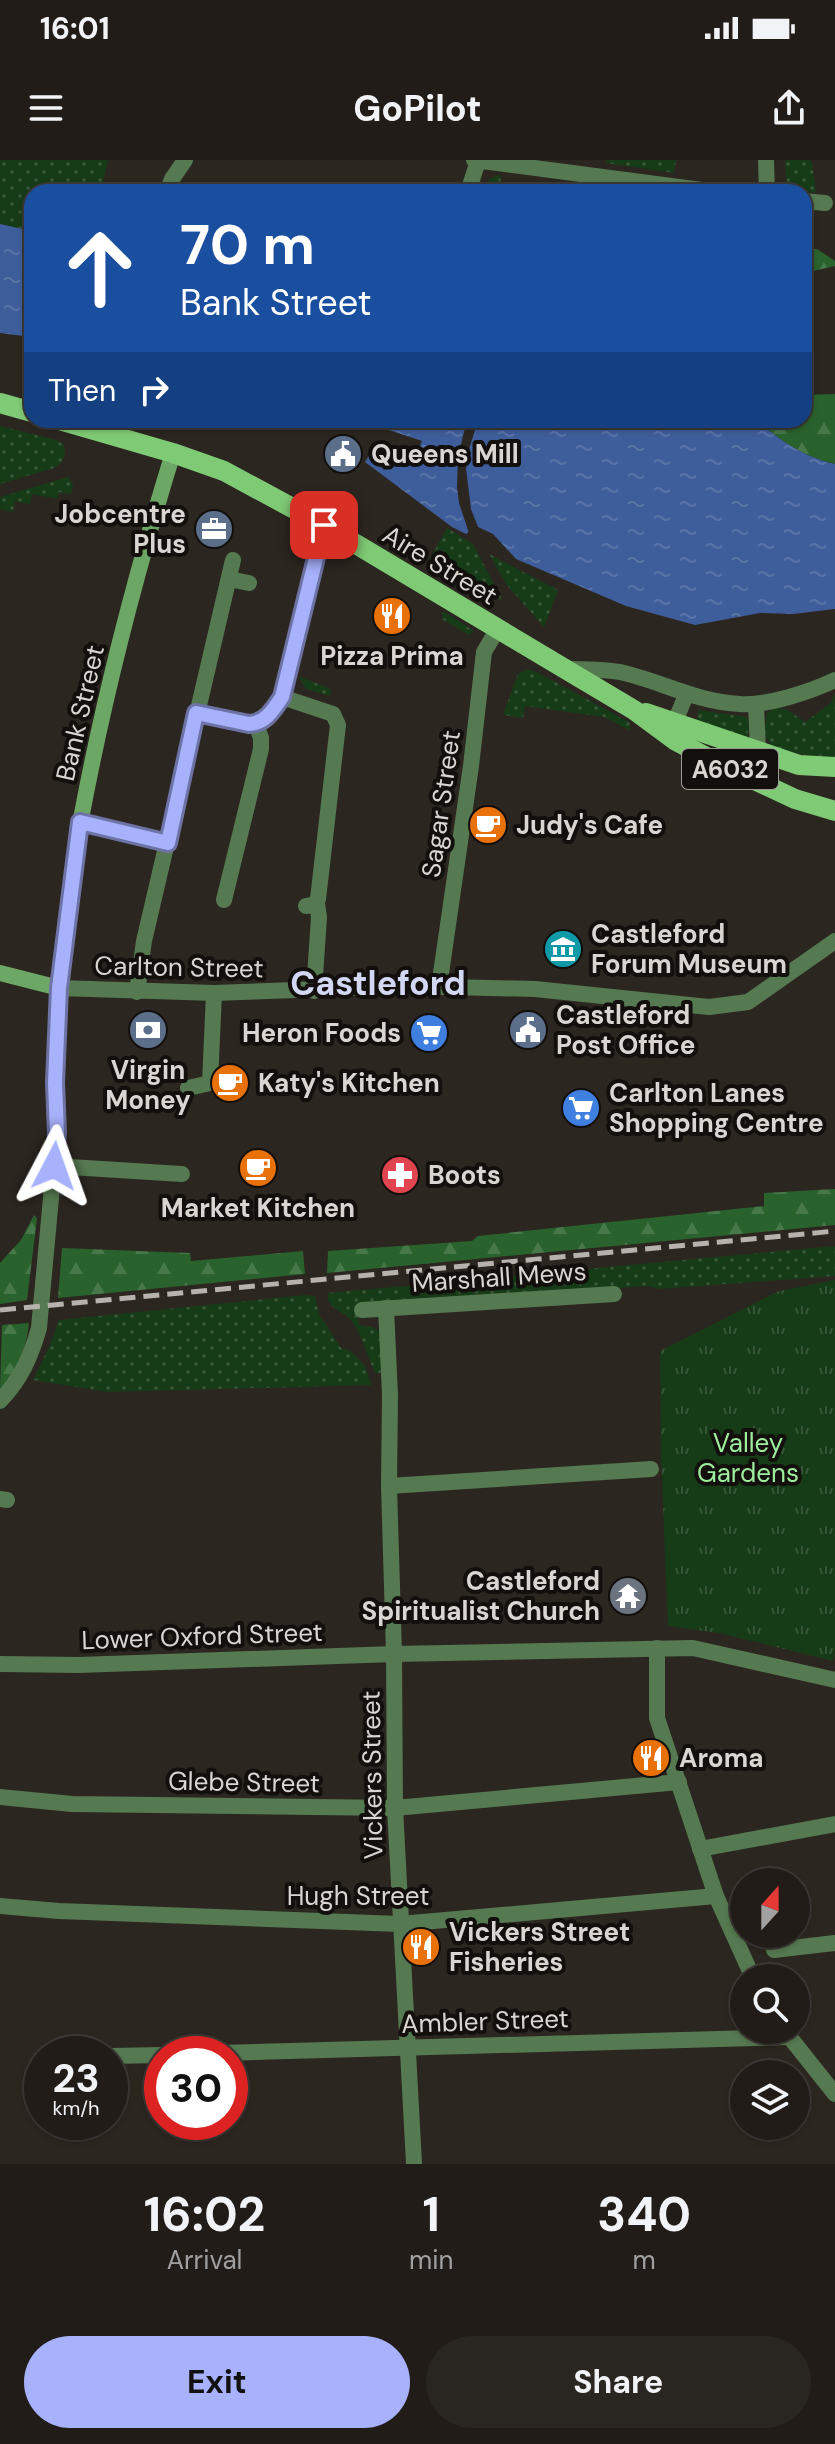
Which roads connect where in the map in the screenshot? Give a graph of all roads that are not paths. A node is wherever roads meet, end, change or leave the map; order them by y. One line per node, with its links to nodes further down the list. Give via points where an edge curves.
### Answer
1 (185, 160): 4 (street)
2 (476, 160): 5 (street); 6 (street)
3 (766, 160): 7 (street)
4 (170, 184)
5 (470, 184)
6 (657, 184)
7 (767, 184)
8 (812, 202): 9 (street)
9 (825, 203)
10 (0, 403): 11 (main road)
11 (24, 410)
12 (87, 428): 13 (main road, A6032)
13 (173, 453): 14 (main road, Aire Street / A6032, via 224,471); 30 (street, Bank Street, via 139,565)
14 (324, 525): 18 (main road, Aire Street / A6032); 22 (street)
15 (233, 560): 16 (street)
16 (229, 579): 17 (street); 24 (street)
17 (249, 583)
18 (497, 630): 19 (main road, Aire Street / A6032); 35 (street, Sagar Street, via 484,652)
19 (563, 669): 21 (street, via 621,673); 26 (main road, Aire Street / A6032)
20 (835, 680): 23 (street)
21 (686, 695): 23 (street); 26 (street)
22 (282, 697): 25 (street); 37 (street, via 338,719 312,905 319,917)
23 (756, 704): 27 (street)
24 (196, 713): 25 (street); 31 (street)
25 (256, 724): 32 (street, via 261,749)
26 (673, 729): 27 (main road, Aire Street / A6032); 29 (main road, Aire Street / A6032, via 718,763 785,795)
27 (758, 751): 28 (main road, Aire Street / A6032, via 810,767)
28 (835, 767)
29 (835, 811)
30 (80, 822): 31 (street); 36 (street, Bank Street)
31 (168, 843): 38 (street)
32 (224, 900)
33 (831, 946): 35 (street, Carlton Street, via 748,1002 709,1007 535,989)
34 (0, 973): 36 (street, Carlton Street)
35 (439, 987): 37 (street, Carlton Street)
36 (59, 988): 38 (street, Carlton Street); 41 (street)
37 (314, 991): 39 (street, Carlton Street)
38 (137, 992): 39 (street, Carlton Street)
39 (214, 993): 40 (street, via 210,1083)
40 (188, 1088)
41 (54, 1166): 42 (street); 47 (street, via 39,1328 19,1380)
42 (182, 1174)
43 (614, 1294): 44 (street, Marshall Mews)
44 (386, 1308): 45 (street, Marshall Mews); 46 (street, Marshall Mews)
45 (362, 1310)
46 (390, 1384): 49 (street, Vickers Street)
47 (0, 1401)
48 (651, 1469): 49 (street)
49 (389, 1486): 51 (street, Vickers Street)
50 (657, 1648): 51 (street, Lower Oxford Street); 53 (street, Lower Oxford Street, via 693,1648); 54 (street, via 657,1718)
51 (394, 1654): 52 (street, Lower Oxford Street); 56 (street, Vickers Street)
52 (0, 1664)
53 (835, 1680)
54 (679, 1782): 56 (street, Glebe Street); 58 (street)
55 (0, 1797): 56 (street, Glebe Street, via 72,1804)
56 (395, 1808): 61 (street, Vickers Street)
57 (835, 1824): 58 (street)
58 (700, 1849): 59 (street)
59 (716, 1896): 61 (street, Hugh Street); 64 (street)
60 (0, 1906): 61 (street, Hugh Street)
61 (400, 1924): 67 (street, Vickers Street)
62 (835, 1943): 63 (street)
63 (774, 1950)
64 (747, 1964)
65 (730, 2035): 67 (street, Ambler Street)
66 (795, 2044): 69 (street)
67 (407, 2047): 68 (street, Ambler Street); 70 (street, Vickers Street)
68 (248, 2052)
69 (835, 2094)
70 (414, 2164)

